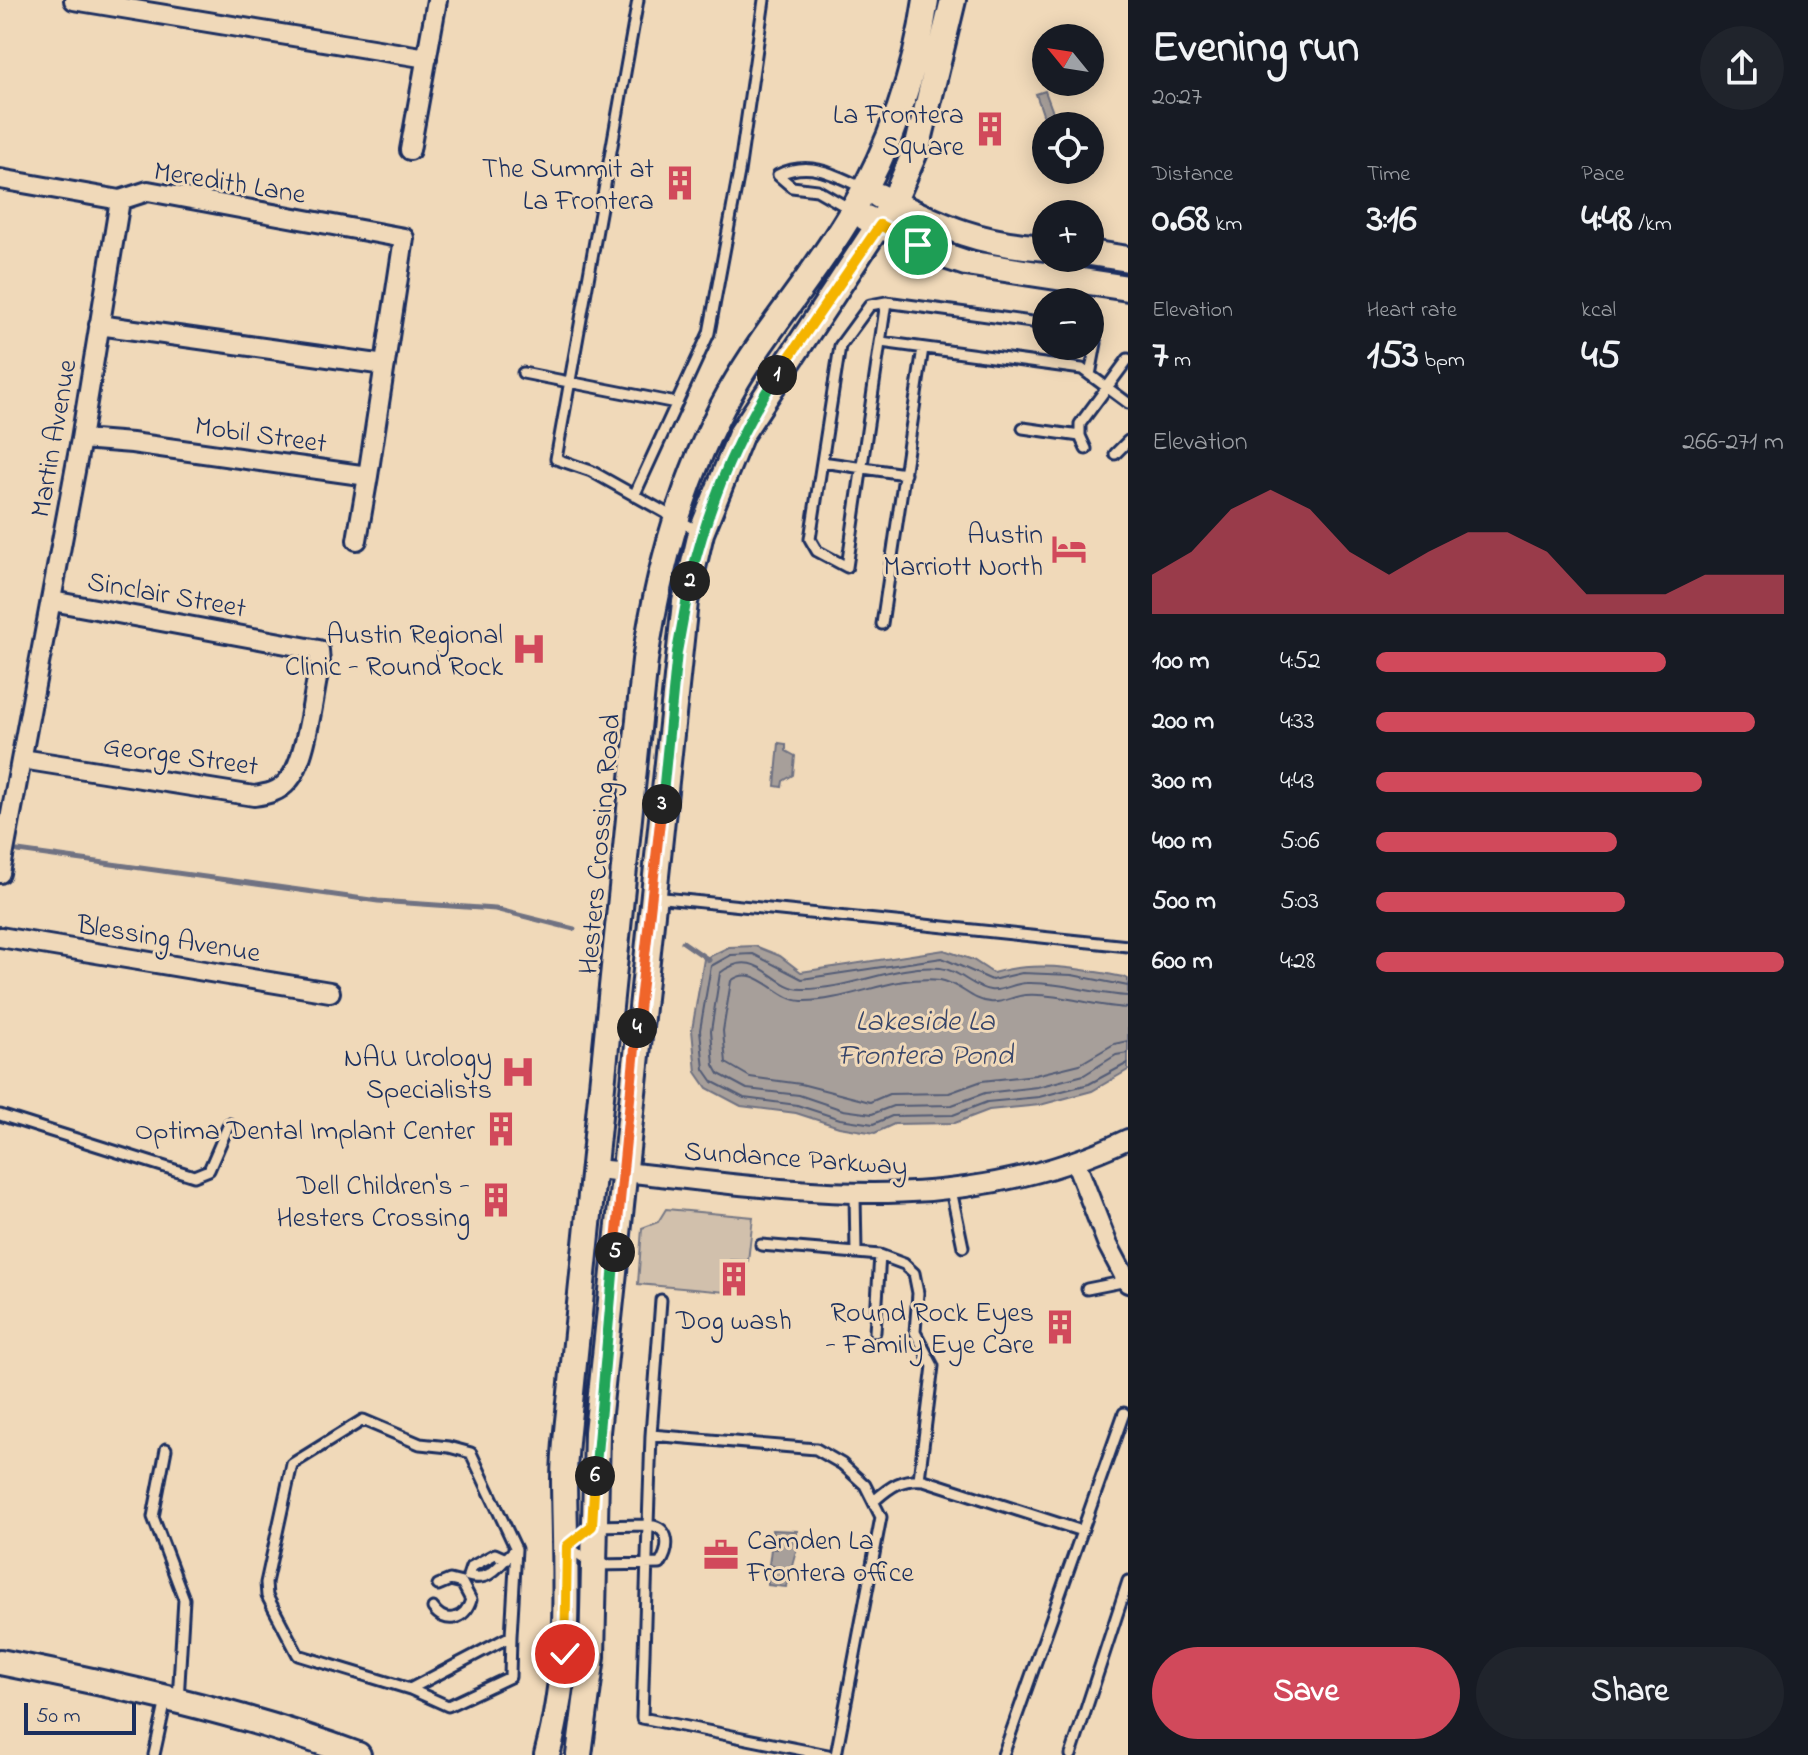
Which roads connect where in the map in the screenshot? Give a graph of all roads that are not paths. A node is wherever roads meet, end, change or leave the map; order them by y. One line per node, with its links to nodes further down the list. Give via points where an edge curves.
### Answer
1 (74, 0): 7 (street)
2 (437, 0): 7 (street)
3 (638, 0): 28 (lane)
4 (764, 0): 30 (lane, via 709,333)
5 (926, 0): 11 (street, Hesters Crossing Road, via 912,68 889,138)
6 (953, 0): 12 (street, Hesters Crossing Road, via 918,145)
7 (427, 58): 8 (street)
8 (410, 150)
9 (0, 179): 10 (street, Meredith Lane)
10 (120, 200): 20 (street, Martin Avenue); 25 (street, Meredith Lane, via 148,191 404,238)
11 (859, 200): 11 (lane, via 821,169 793,168 778,175 792,187); 12 (street); 13 (street); 43 (street, Hesters Crossing Road, via 729,394)
12 (893, 203): 13 (street, Hesters Crossing Road); 14 (street, via 955,233)
13 (880, 225): 17 (street, via 966,263); 44 (street, Hesters Crossing Road, via 763,395 722,475)
14 (1032, 247)
15 (1104, 255): 16 (street)
16 (1128, 259)
17 (1128, 288)
18 (886, 302): 19 (lane); 21 (lane); 38 (lane, via 870,305 840,346)
19 (1032, 322)
20 (99, 325): 25 (street); 34 (street, Martin Avenue)
21 (881, 342): 22 (lane); 39 (lane)
22 (923, 348): 27 (lane, via 1082,369); 40 (lane)
23 (1128, 359): 29 (lane)
24 (1093, 360): 27 (lane)
25 (385, 365): 41 (street)
26 (523, 373): 28 (lane)
27 (1090, 375): 29 (lane)
28 (570, 382): 30 (lane); 42 (lane, via 556,459 591,471)
29 (1107, 387): 31 (lane); 33 (lane, via 1080,424)
30 (676, 403): 42 (lane)
31 (1128, 403)
32 (1023, 428): 33 (lane)
33 (1080, 436): 36 (lane)
34 (81, 439): 41 (street, Mobil Street); 46 (street, Martin Avenue)
35 (1128, 441): 37 (lane)
36 (1086, 449)
37 (1115, 454)
38 (822, 462): 39 (lane); 39 (lane, via 810,539 817,551 847,567)
39 (863, 467): 40 (lane)
40 (905, 474): 47 (lane)
41 (368, 476): 45 (street)
42 (634, 496): 43 (lane)
43 (675, 521): 44 (lane); 60 (street, Hesters Crossing Road, via 656,589 645,660)
44 (701, 533): 52 (street, Hesters Crossing Road, via 677,652)
45 (357, 540)
46 (52, 601): 48 (street, Sinclair Street); 49 (street, Martin Avenue)
47 (882, 624)
48 (319, 650): 49 (street, George Street, via 298,765 288,782 266,794)
49 (21, 767): 50 (street); 51 (street, Martin Avenue)
50 (0, 769)
51 (0, 873)
52 (651, 897): 54 (lane); 61 (street, Hesters Crossing Road)
53 (0, 937): 55 (street, Blessing Avenue)
54 (1128, 946)
55 (330, 992)
56 (0, 1115): 57 (lane, via 194,1176 209,1170)
57 (229, 1124)
58 (1128, 1139): 59 (street, Sundance Parkway)
59 (1076, 1163): 62 (street, Sundance Parkway); 68 (street)
60 (596, 1169): 61 (street, Sundance Parkway); 80 (street, Hesters Crossing Road, via 565,1459)
61 (622, 1172): 63 (street, Sundance Parkway); 78 (street, Hesters Crossing Road)
62 (951, 1190): 63 (street, Sundance Parkway); 65 (lane)
63 (855, 1195): 66 (lane)
64 (761, 1245): 66 (lane)
65 (963, 1247)
66 (856, 1252): 67 (lane)
67 (880, 1255): 71 (lane); 75 (lane, via 914,1273 915,1332 933,1366)
68 (1127, 1282): 69 (lane)
69 (1087, 1289)
70 (661, 1300): 73 (lane)
71 (875, 1332)
72 (1124, 1413): 79 (lane)
73 (651, 1435): 76 (lane, via 816,1449 842,1464); 77 (lane)
74 (166, 1449): 93 (lane, via 153,1517 184,1599)
75 (919, 1479): 76 (lane, via 892,1485); 79 (lane)
76 (875, 1500): 99 (lane, via 881,1517)
77 (648, 1525): 78 (lane); 84 (lane); 84 (lane, via 663,1530 667,1551 660,1564)
78 (592, 1526): 80 (lane); 83 (street, Hesters Crossing Road)
79 (1082, 1531): 100 (lane)
80 (567, 1546): 83 (lane); 90 (street, via 581,1560 583,1639); 96 (street, Hesters Crossing Road, via 565,1654)
81 (516, 1549): 82 (lane); 89 (lane); 92 (lane, via 471,1453 420,1444 363,1420 292,1464 267,1596 298,1655)
82 (504, 1558): 85 (lane, via 496,1572); 85 (lane, via 495,1554 471,1567)
83 (594, 1565): 84 (lane); 90 (street, Hesters Crossing Road)
84 (646, 1566): 98 (lane, via 642,1718)
85 (465, 1580): 87 (lane); 88 (lane, via 471,1600 466,1612 448,1619)
86 (1128, 1581): 101 (lane)
87 (438, 1585)
88 (433, 1608)
89 (511, 1636): 92 (lane); 92 (lane, via 510,1677 448,1706)
90 (592, 1656): 97 (street, Hesters Crossing Road)
91 (0, 1662): 93 (street)
92 (410, 1689)
93 (172, 1698): 94 (lane); 95 (street)
94 (154, 1755)
95 (358, 1755)
96 (547, 1755)
97 (579, 1755)
98 (828, 1755)
99 (836, 1755)
100 (1003, 1755)
101 (1071, 1755)

